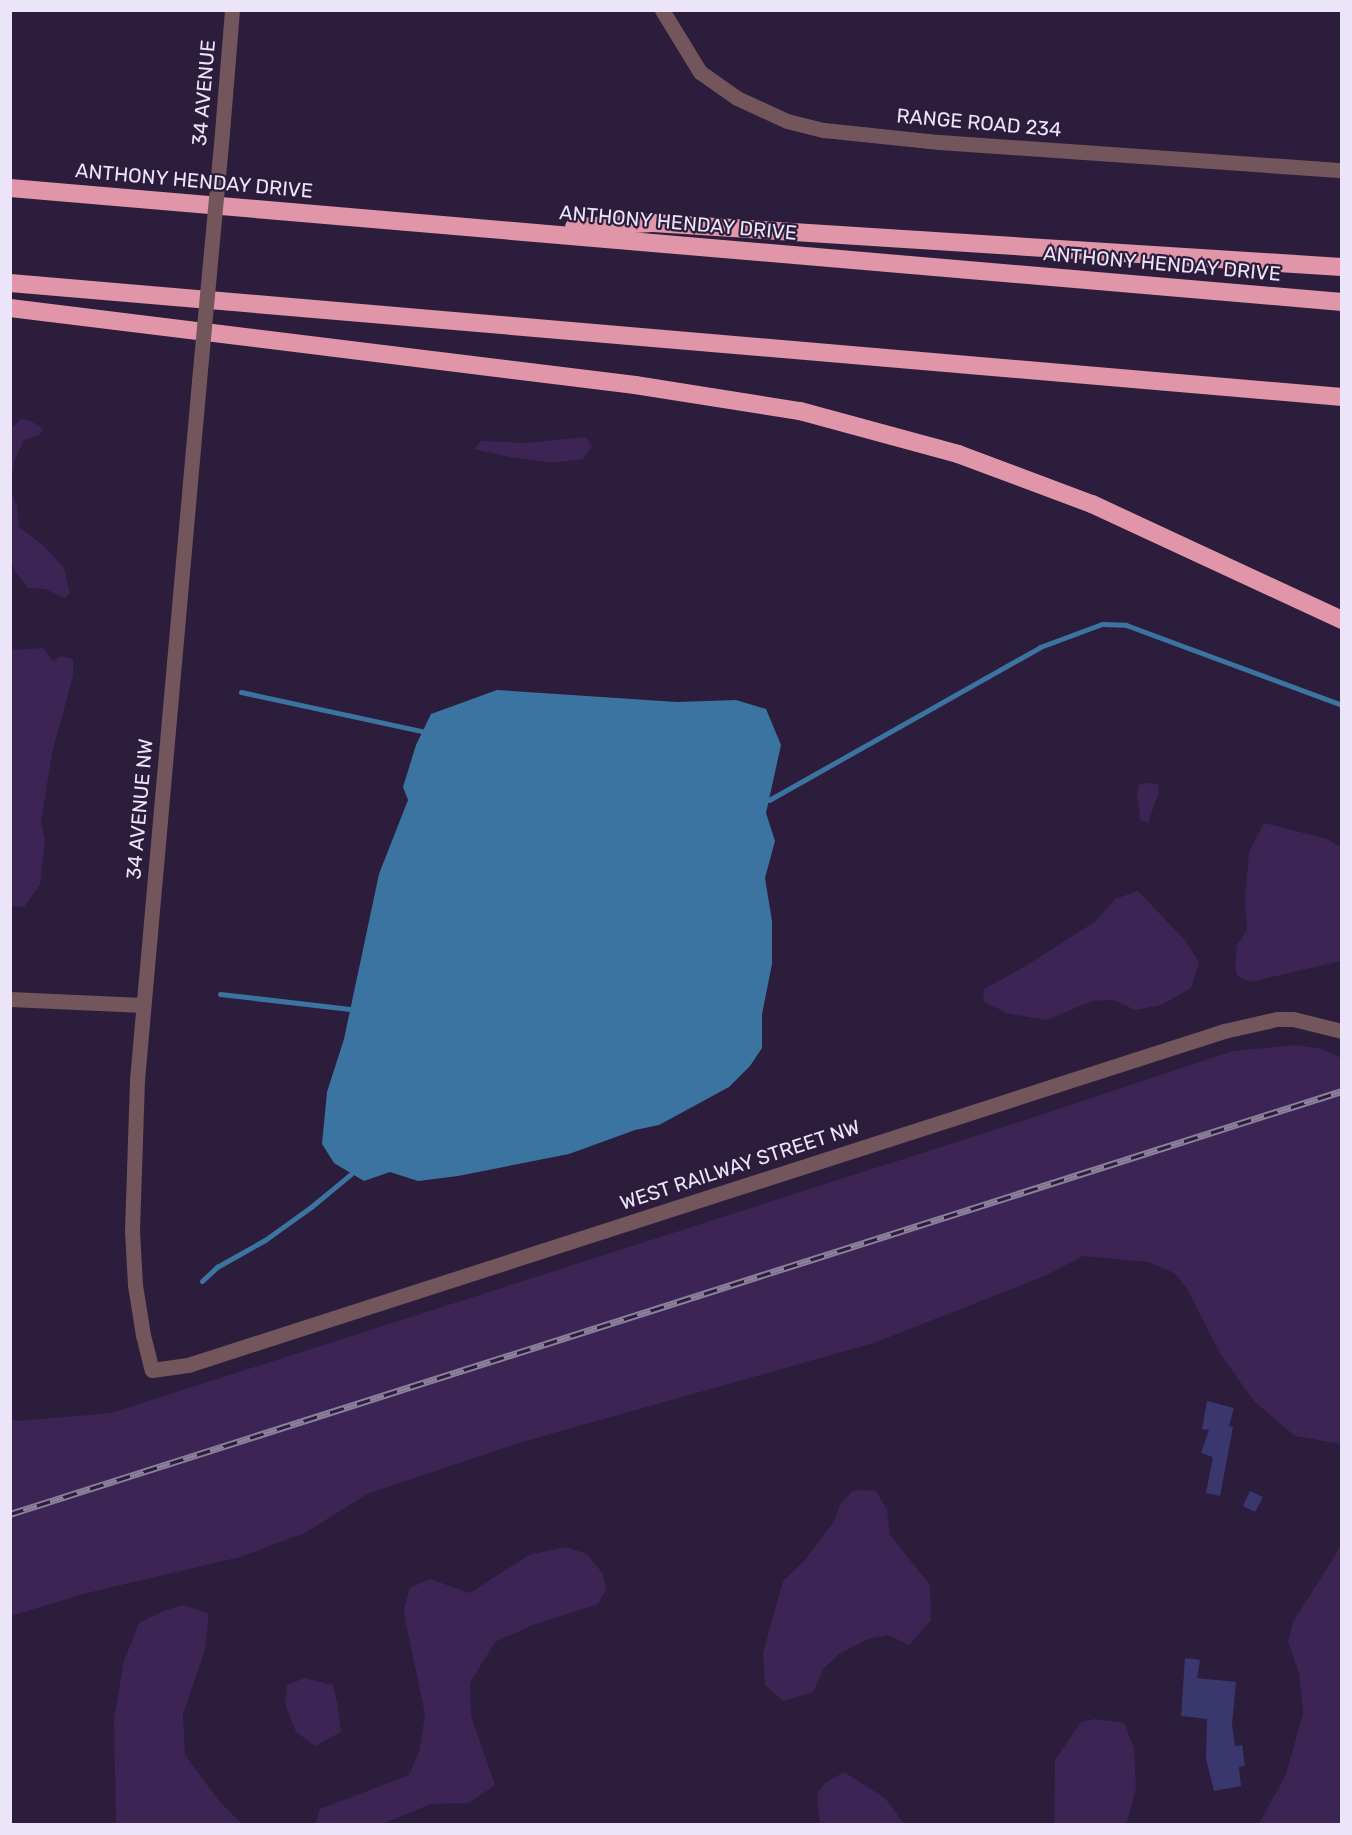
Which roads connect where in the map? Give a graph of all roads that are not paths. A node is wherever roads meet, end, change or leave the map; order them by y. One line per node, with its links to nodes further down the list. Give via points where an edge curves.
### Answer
1 (232, 10): 6 (street, 34 AVENUE, bridge)
2 (662, 10): 3 (street, RANGE ROAD 234, via 700,72 737,99 787,121 824,130 962,144)
3 (1341, 170)
4 (10, 188): 5 (highway, ANTHONY HENDAY DRIVE)
5 (500, 230): 7 (highway, via 653,223); 9 (highway, ANTHONY HENDAY DRIVE)
6 (210, 252): 14 (street, 34 AVENUE NW, bridge)
7 (1341, 267)
8 (10, 283): 11 (highway)
9 (1341, 302)
10 (10, 308): 12 (highway, via 635,385 800,411 958,454 1080,500)
11 (1341, 398)
12 (1341, 620)
13 (10, 999): 14 (street)
14 (143, 1005): 16 (street, 34 AVENUE NW, via 132,1231 135,1285)
15 (1341, 1031): 16 (street, WEST RAILWAY STREET NW, via 1304,1021 1277,1019 1224,1031 199,1362)
16 (152, 1370)

